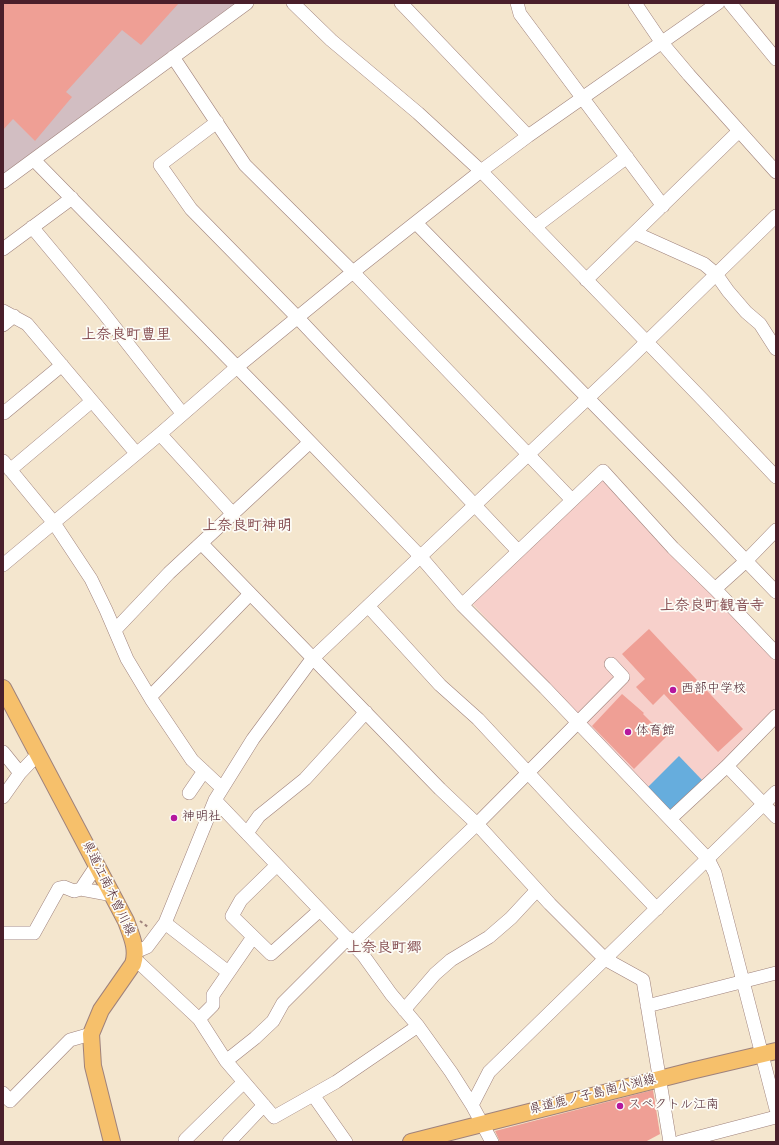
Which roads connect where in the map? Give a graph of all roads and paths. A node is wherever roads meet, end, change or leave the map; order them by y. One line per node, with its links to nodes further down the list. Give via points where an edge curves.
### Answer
1 (247, 3): 9 (street)
2 (293, 3): 18 (street, via 331,40 418,113)
3 (401, 3): 14 (street)
4 (517, 3): 11 (street, via 520,14)
5 (635, 3): 8 (street)
6 (718, 3): 8 (street)
7 (730, 3): 10 (street)
8 (662, 43): 11 (street); 13 (street)
9 (172, 57): 12 (street); 16 (street)
10 (776, 59)
11 (583, 98): 14 (street); 15 (street)
12 (217, 122): 28 (street, via 245,165); 32 (street, via 160,165 191,209)
13 (740, 131): 17 (street); 21 (street)
14 (528, 136): 18 (street)
15 (627, 157): 21 (street); 25 (street)
16 (34, 160): 19 (street); 20 (street)
17 (774, 165)
18 (481, 171): 23 (street); 25 (street)
19 (3, 182)
20 (72, 198): 24 (street); 37 (street)
21 (663, 206): 26 (street)
22 (776, 216): 29 (street)
23 (416, 223): 28 (street); 38 (street)
24 (32, 227): 27 (street); 41 (street)
25 (535, 227): 30 (street)
26 (635, 233): 29 (street, via 704,264); 30 (street)
27 (3, 249)
28 (353, 272): 32 (street); 45 (street)
29 (716, 274): 34 (street); 35 (street, via 746,312 760,324)
30 (586, 280): 34 (street)
31 (8, 314): 33 (street); 36 (street, via 27,324)
32 (297, 317): 37 (street); 49 (street)
33 (3, 325)
34 (646, 342): 38 (street); 47 (street)
35 (776, 348)
36 (62, 365): 39 (street); 40 (street)
37 (237, 367): 41 (street); 43 (street)
38 (587, 398): 45 (street); 56 (street)
39 (92, 401): 44 (street); 46 (street)
40 (3, 412)
41 (182, 413): 42 (street)
42 (160, 434): 44 (street); 50 (street)
43 (310, 442): 50 (street); 55 (street)
44 (136, 453): 51 (street)
45 (527, 454): 48 (street); 49 (street)
46 (7, 466): 51 (street)
47 (776, 477)
48 (572, 500): 54 (street); 58 (street, via 602,471)
49 (474, 504): 54 (street); 55 (street)
50 (233, 514): 53 (street)
51 (54, 523): 57 (street); 63 (street, via 91,579)
52 (776, 530): 56 (street)
53 (202, 544): 60 (street); 63 (street, via 169,573)
54 (518, 551): 61 (street)
55 (420, 556): 61 (street); 62 (street)
56 (746, 561): 58 (street); 59 (street)
57 (3, 565)
58 (715, 589): 64 (street)
59 (776, 592)
60 (250, 594): 65 (street); 68 (street)
61 (462, 605): 71 (street)
62 (368, 606): 65 (street); 77 (street, via 440,685 478,719)
63 (115, 630): 68 (street, via 127,659)
64 (776, 653)
65 (312, 659): 69 (street); 78 (street, via 252,738)
66 (611, 664): 71 (street, via 623,677)
67 (5, 697): 73 (main road, 県道江南木曽川線)
68 (150, 697): 75 (street, via 192,760)
69 (366, 712): 86 (street); 87 (street, via 305,779 258,816)
70 (776, 716): 74 (street)
71 (578, 723): 77 (street); 85 (street)
72 (3, 752): 76 (street)
73 (38, 754): 76 (street); 89 (main road, 県道江南木曽川線)
74 (727, 766): 83 (street); 85 (street)
75 (204, 771): 78 (street); 80 (street)
76 (20, 773): 81 (street)
77 (528, 774): 86 (street); 94 (street)
78 (222, 788): 82 (street)
79 (776, 792): 83 (street)
80 (189, 793)
81 (3, 797)
82 (215, 800): 87 (street); 96 (street)
83 (764, 804): 84 (street); 88 (street)
84 (776, 817)
85 (670, 819): 88 (street)
86 (477, 824): 92 (street); 99 (street)
87 (247, 833): 90 (street)
88 (708, 859): 94 (street); 104 (street, via 715,873)
89 (96, 864): 91 (street); 93 (main road, 県道江南木曽川線)
90 (277, 864): 95 (street); 98 (street, via 241,900 232,916)
91 (81, 889): 93 (street); 97 (street, via 74,891 64,886 59,888 34,933)
92 (537, 890): 101 (street); 106 (street, via 489,937 451,960 435,974)
93 (113, 895): 100 (main road, 県道江南木曽川線, via 130,932)
94 (657, 909): 101 (street)
95 (320, 910): 98 (street, via 271,954); 99 (street)
96 (165, 924): 100 (street, via 147,947); 102 (street)
97 (5, 936)
98 (253, 936): 102 (street)
99 (350, 941): 106 (street); 111 (street, via 283,1003 264,1030)
100 (135, 955): 107 (street); 109 (main road, via 130,969 101,1010)
101 (605, 958): 105 (street, via 643,980); 117 (street, via 489,1072)
102 (228, 972): 107 (street, via 213,995 213,1005)
103 (776, 973): 104 (street)
104 (743, 981): 105 (street); 110 (street)
105 (647, 1006): 112 (street)
106 (404, 1010): 108 (street)
107 (199, 1019): 111 (street)
108 (418, 1026): 115 (street); 117 (street)
109 (91, 1034): 114 (street, via 70,1040 10,1101); 121 (main road, via 93,1066)
110 (769, 1053): 112 (main road, 県道鹿ノ子島南小渕線); 118 (street)
111 (226, 1061): 113 (street)
112 (659, 1080): 120 (main road, 県道鹿ノ子島南小渕線); 126 (street)
113 (244, 1082): 116 (street); 122 (street, via 184,1140)
114 (3, 1093)
115 (313, 1095): 116 (street, via 274,1117); 124 (street)
116 (264, 1105): 123 (street)
117 (472, 1105): 120 (street)
118 (776, 1109)
119 (776, 1117): 127 (street)
120 (487, 1136): 125 (main road, 県道鹿ノ子島南小渕線)
121 (112, 1142)
122 (187, 1142)
123 (229, 1142)
124 (346, 1142)
125 (411, 1142)
126 (670, 1142)
127 (680, 1142)

